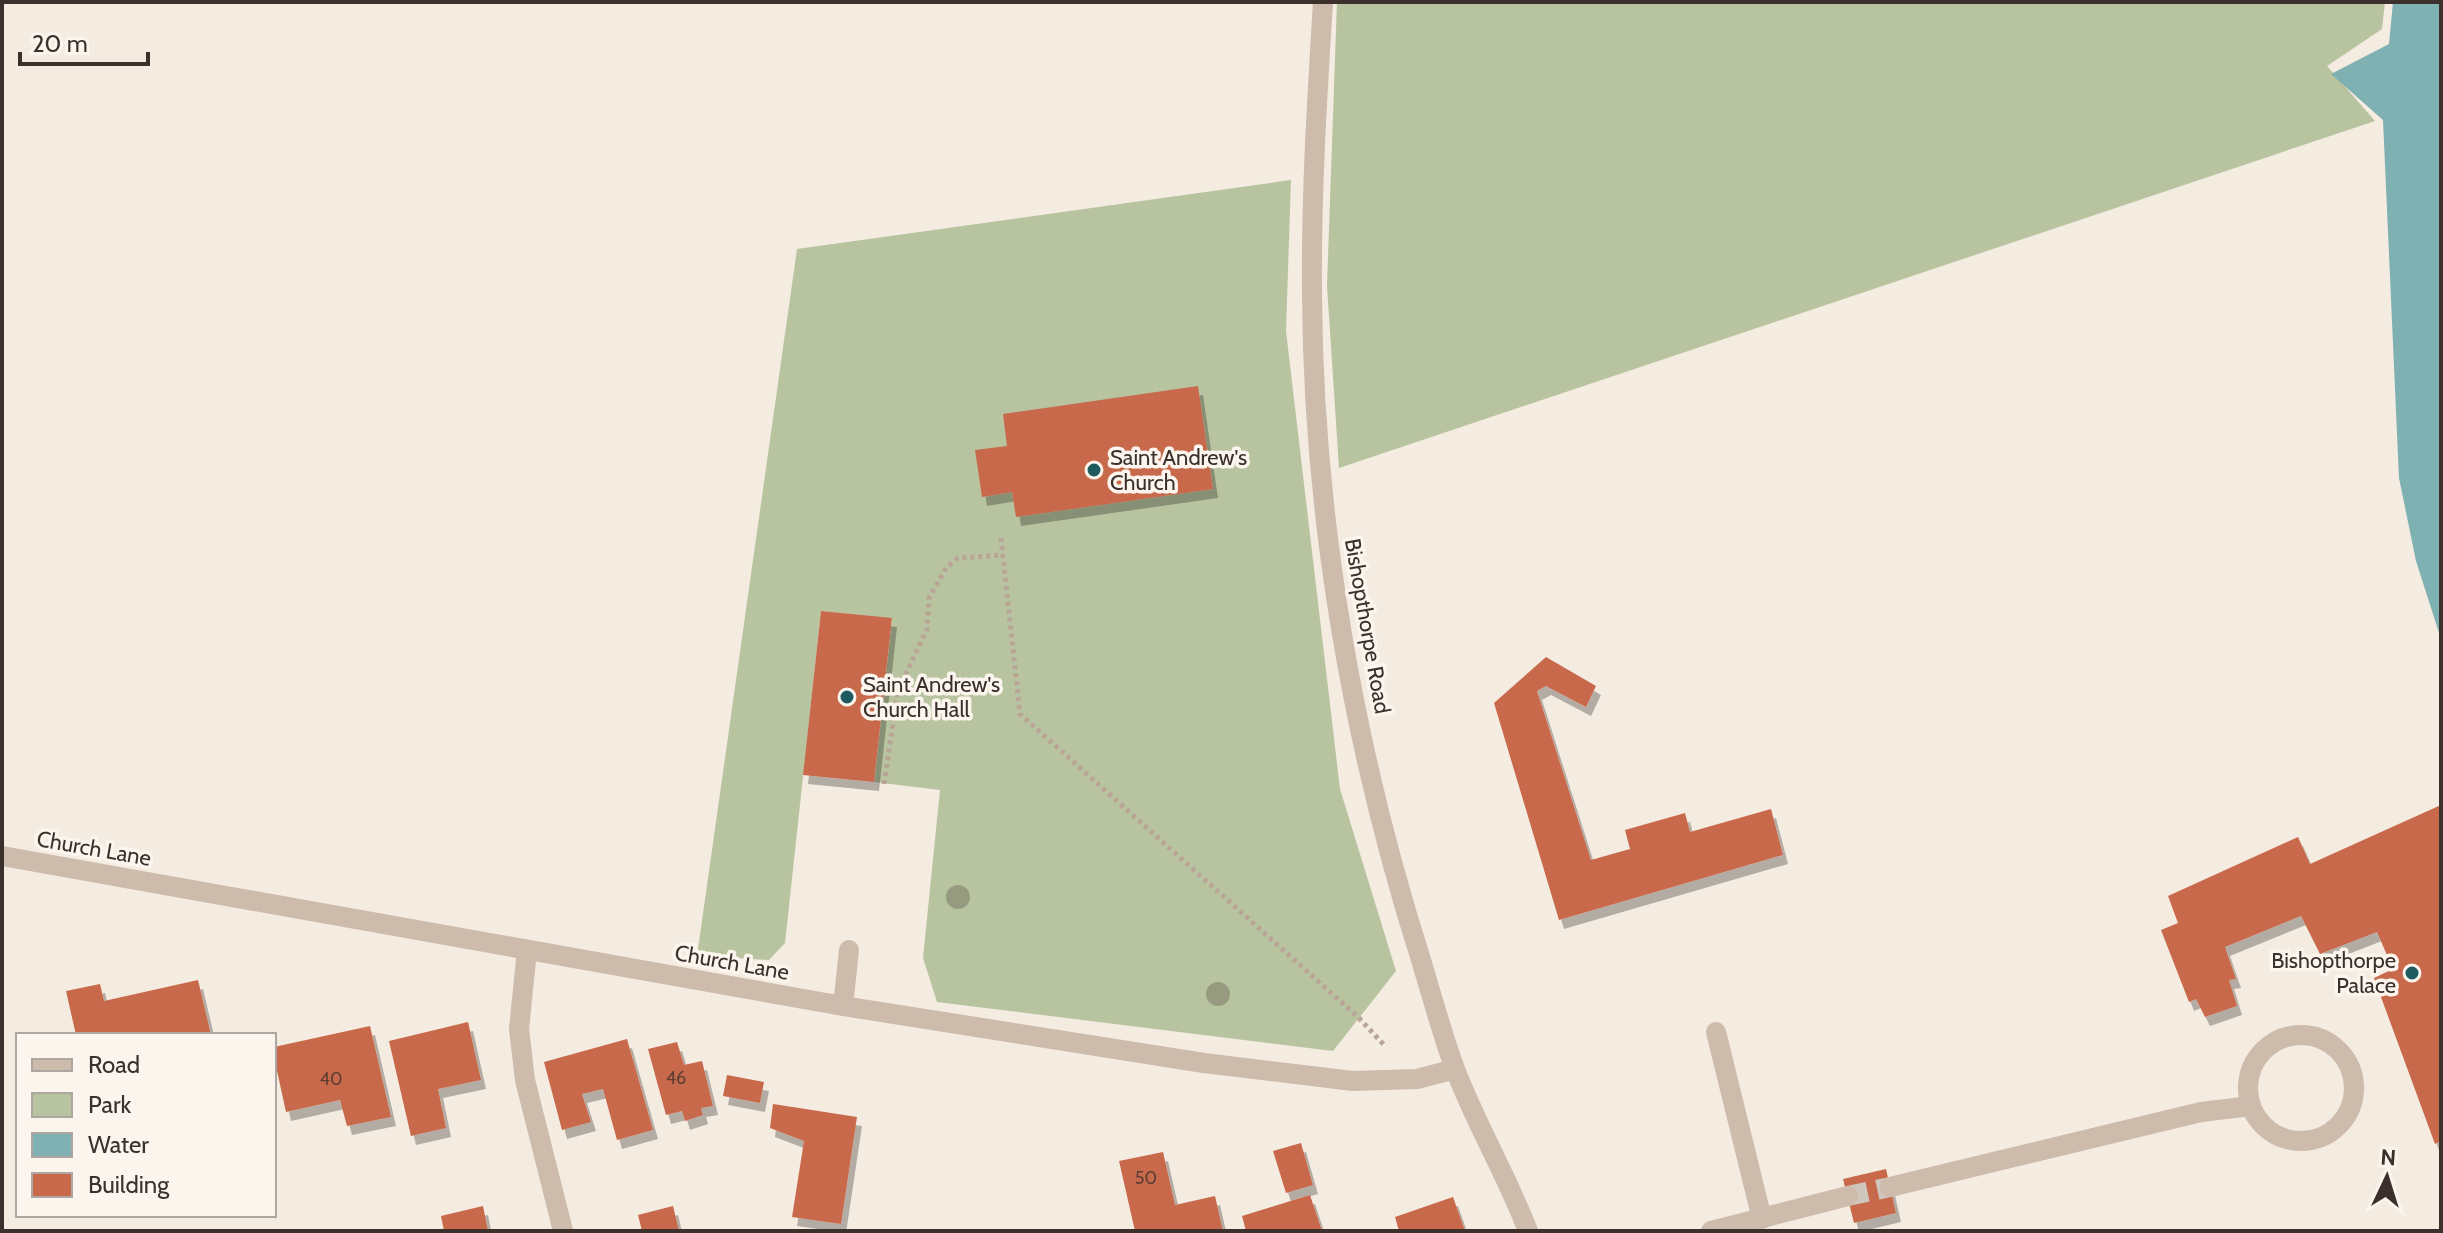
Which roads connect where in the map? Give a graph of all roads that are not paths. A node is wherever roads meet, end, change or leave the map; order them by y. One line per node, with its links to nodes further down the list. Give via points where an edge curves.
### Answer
1 (1323, 2): 7 (street, Bishopthorpe Road, via 1312,293 1329,542 1372,782 1399,890)
2 (2, 856): 3 (street, Church Lane)
3 (527, 950): 5 (street, Church Lane); 12 (street, via 519,1029 525,1080)
4 (849, 950): 5 (street)
5 (843, 1006): 7 (street, Church Lane, via 1353,1081 1417,1079)
6 (1716, 1032): 11 (street)
7 (1455, 1069): 13 (street, Bishopthorpe Road)
8 (2251, 1106): 8 (street, via 2249,1073 2257,1057 2284,1037 2318,1037 2334,1045 2353,1074 2350,1110 2340,1125 2308,1141 2274,1134); 9 (street, via 2201,1112)
9 (1890, 1187)
10 (1848, 1196): 11 (street)
11 (1762, 1219): 14 (street)
12 (563, 1231)
13 (1528, 1231)
14 (1711, 1231)

